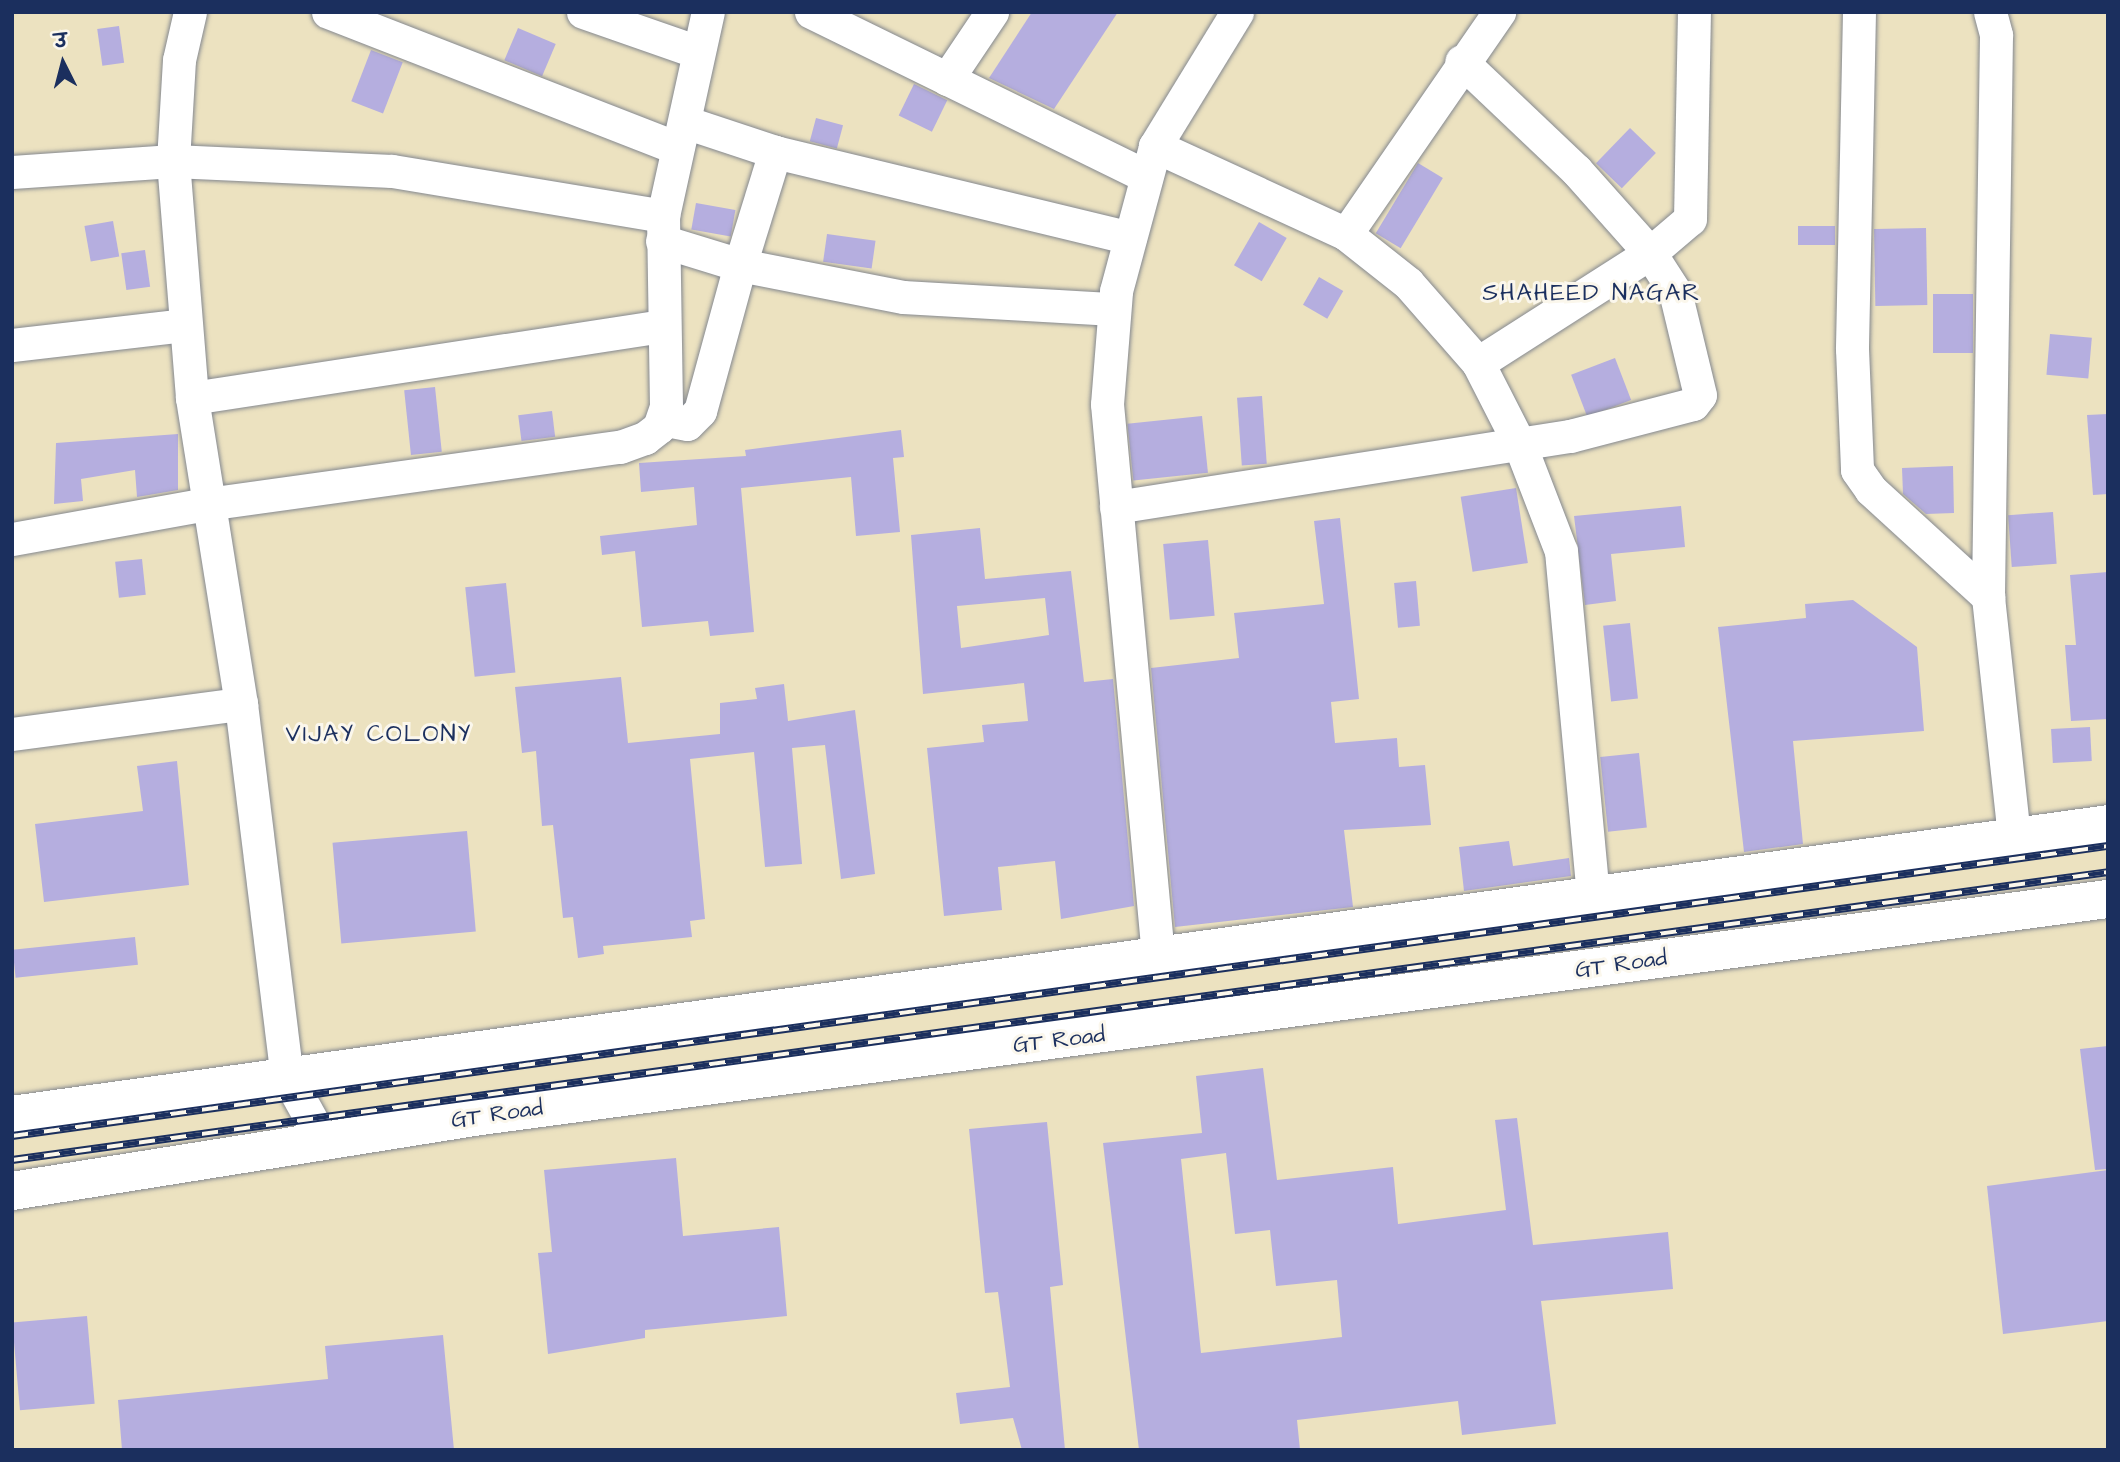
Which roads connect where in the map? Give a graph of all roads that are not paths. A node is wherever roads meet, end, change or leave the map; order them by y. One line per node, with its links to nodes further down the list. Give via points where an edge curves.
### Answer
1 (190, 12): 17 (street, via 179,60)
2 (328, 12): 15 (street)
3 (583, 12): 12 (street)
4 (708, 12): 12 (street)
5 (811, 12): 14 (street)
6 (992, 12): 14 (street)
7 (1237, 12): 18 (street)
8 (1499, 12): 13 (street)
9 (1694, 12): 23 (street, via 1690,219)
10 (1859, 12): 36 (street, via 1852,349 1857,470 1871,490)
11 (1990, 12): 36 (street, via 1996,49)
12 (695, 51): 15 (street)
13 (1461, 61): 21 (street); 23 (street, via 1576,170)
14 (947, 79): 18 (street)
15 (681, 135): 16 (street); 20 (street)
16 (775, 152): 22 (street); 24 (street)
17 (173, 161): 19 (street); 20 (street, via 392,172); 26 (street)
18 (1150, 161): 21 (street); 22 (street)
19 (12, 172)
20 (662, 229): 24 (street); 27 (street)
21 (1346, 234): 29 (street, via 1408,283)
22 (1130, 238): 25 (street)
23 (1650, 253): 29 (street); 32 (street, via 1675,292 1700,395 1674,409)
24 (740, 265): 25 (street, via 903,297); 31 (street, via 700,411 687,424)
25 (1114, 309): 34 (street, via 1107,404)
26 (184, 326): 28 (street); 30 (street)
27 (660, 326): 30 (street); 31 (street)
28 (12, 345)
29 (1478, 363): 32 (street)
30 (192, 398): 33 (street)
31 (662, 419): 33 (street, via 645,438 620,447)
32 (1520, 445): 34 (street); 41 (street, via 1561,551)
33 (207, 504): 35 (street); 37 (street)
34 (1116, 507): 43 (street)
35 (12, 539)
36 (1988, 597): 40 (street)
37 (242, 704): 38 (street); 44 (street)
38 (12, 734)
39 (2108, 824): 40 (highway)
40 (2014, 836): 41 (highway)
41 (1593, 894): 43 (highway)
42 (2108, 899): 46 (highway, GT Road)
43 (1158, 956): 44 (highway)
44 (287, 1076): 45 (highway); 46 (street)
45 (12, 1115)
46 (323, 1141): 47 (highway, GT Road)
47 (12, 1191)

